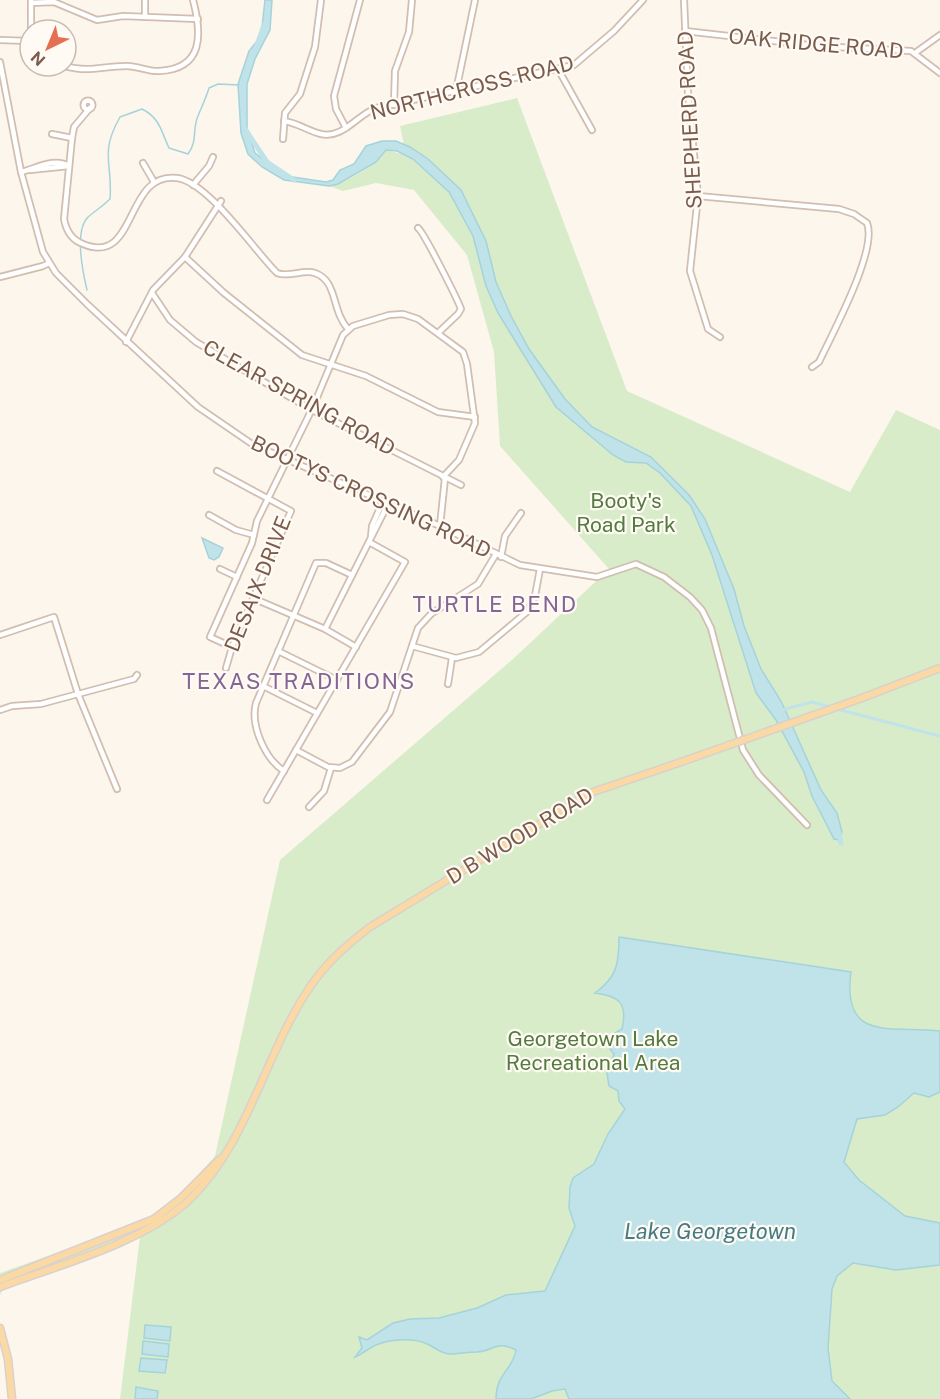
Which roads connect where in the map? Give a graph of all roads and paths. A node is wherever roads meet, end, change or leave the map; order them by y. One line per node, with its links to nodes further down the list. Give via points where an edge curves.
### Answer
1 (145, 0): 10 (street)
2 (194, 0): 12 (street)
3 (321, 0): 25 (street, via 315,47 300,94 285,113)
4 (360, 0): 26 (street, via 334,96)
5 (411, 0): 23 (street, via 409,32 395,72)
6 (475, 0): 22 (street)
7 (643, 0): 20 (street, NORTHCROSS ROAD, via 583,59)
8 (684, 0): 13 (street, SHEPHERD ROAD)
9 (31, 1): 10 (street, via 54,2 97,20); 11 (street)
10 (145, 17): 12 (street)
11 (31, 18)
12 (198, 19): 19 (street, via 200,30 193,56 185,65 158,72 133,66)
13 (685, 31): 17 (street, OAK RIDGE ROAD); 37 (street, SHEPHERD ROAD)
14 (940, 34): 17 (street)
15 (0, 40): 16 (street)
16 (18, 41)
17 (915, 52): 21 (street, OAK RIDGE ROAD)
18 (0, 62): 34 (street, BOOTYS CROSSING ROAD)
19 (78, 69)
20 (558, 69): 22 (street, NORTHCROSS ROAD); 27 (street)
21 (940, 74)
22 (456, 91): 23 (street, NORTHCROSS ROAD)
23 (394, 105): 26 (street, NORTHCROSS ROAD, via 370,111)
24 (90, 108): 29 (street, via 74,127)
25 (284, 121): 26 (street, NORTHCROSS ROAD, via 321,134 337,134); 30 (street)
26 (346, 128)
27 (592, 130)
28 (51, 134): 29 (street)
29 (72, 138): 33 (street)
30 (283, 139)
31 (213, 157): 36 (street)
32 (143, 163): 35 (street)
33 (69, 166): 34 (street, via 56,163); 35 (street, via 64,219 76,240 86,245 105,246 119,238 141,195)
34 (21, 172): 41 (street, BOOTYS CROSSING ROAD, via 36,233)
35 (154, 182): 36 (street, via 176,178)
36 (193, 185): 38 (street)
37 (698, 196): 46 (street, SHEPHERD ROAD, via 690,277 708,329); 49 (street, via 839,209 867,223 870,241 859,273 819,362)
38 (219, 204): 40 (street); 44 (street, via 277,273 311,272 325,279 332,290 337,314)
39 (418, 228): 45 (street, via 461,309)
40 (185, 257): 43 (street); 48 (street, via 295,351)
41 (49, 263): 42 (street); 47 (street, BOOTYS CROSSING ROAD)
42 (0, 277)
43 (152, 293): 47 (street); 50 (street, CLEAR SPRING ROAD, via 170,320 188,336)
44 (348, 329): 45 (street, via 403,314); 48 (street)
45 (438, 333): 51 (street, via 458,346 465,357)
46 (720, 337)
47 (126, 342): 52 (street, BOOTYS CROSSING ROAD, via 217,421)
48 (331, 364): 50 (street); 51 (street, via 366,375 438,412)
49 (812, 367)
50 (312, 410): 52 (street); 54 (street, CLEAR SPRING ROAD)
51 (475, 417): 54 (street, via 462,455)
52 (286, 460): 56 (street); 57 (street, BOOTYS CROSSING ROAD)
53 (217, 471): 56 (street, DESAIX DRIVE)
54 (444, 477): 55 (street, CLEAR SPRING ROAD); 61 (street)
55 (461, 485)
56 (268, 500): 62 (street); 71 (street, DESAIX DRIVE, via 291,511)
57 (382, 501): 58 (street, BOOTYS CROSSING ROAD); 63 (street)
58 (388, 504): 61 (street, BOOTYS CROSSING ROAD); 63 (street)
59 (521, 513): 66 (street)
60 (209, 515): 62 (street)
61 (440, 526): 66 (street, BOOTYS CROSSING ROAD)
62 (254, 535): 70 (street)
63 (370, 539): 65 (street); 77 (street, via 405,562)
64 (360, 546): 65 (street)
65 (365, 549): 69 (street)
66 (498, 555): 68 (street, BOOTYS CROSSING ROAD); 75 (street, via 478,584 425,619)
67 (220, 569): 70 (street)
68 (540, 569): 79 (street, via 528,611 479,652); 95 (street, BOOTYS CROSSING ROAD, via 601,577 626,565 640,564 693,600 711,628 747,757)
69 (352, 575): 72 (street, via 318,562); 73 (street)
70 (237, 577): 76 (street, via 210,637)
71 (255, 599): 72 (street); 76 (street, DESAIX DRIVE)
72 (293, 615): 73 (street); 78 (street)
73 (325, 629): 77 (street)
74 (0, 635): 86 (street, via 54,617)
75 (412, 646): 79 (street); 90 (street, via 388,717 352,762)
76 (232, 647): 80 (street, DESAIX DRIVE)
77 (356, 647): 83 (street)
78 (278, 651): 83 (street); 85 (street)
79 (452, 658): 84 (street)
80 (226, 668)
81 (940, 668): 96 (main road, D B WOOD ROAD, bridge, via 590,793 370,927 341,950 311,984 237,1132 193,1191 155,1222)
82 (137, 675): 86 (street)
83 (337, 680): 88 (street)
84 (448, 684)
85 (263, 686): 88 (street); 91 (street, via 255,718 268,756)
86 (78, 694): 87 (street); 92 (street)
87 (0, 710)
88 (317, 713): 89 (street)
89 (296, 750): 90 (street); 91 (street)
90 (331, 768): 94 (street, via 324,791)
91 (284, 771): 93 (street)
92 (117, 789)
93 (267, 800)
94 (309, 807)
95 (807, 825)
96 (60, 1261): 97 (main road, D B WOOD ROAD); 98 (main road, D B WOOD ROAD)
97 (0, 1280)
98 (0, 1287)
99 (0, 1328): 100 (main road)
100 (12, 1399)

